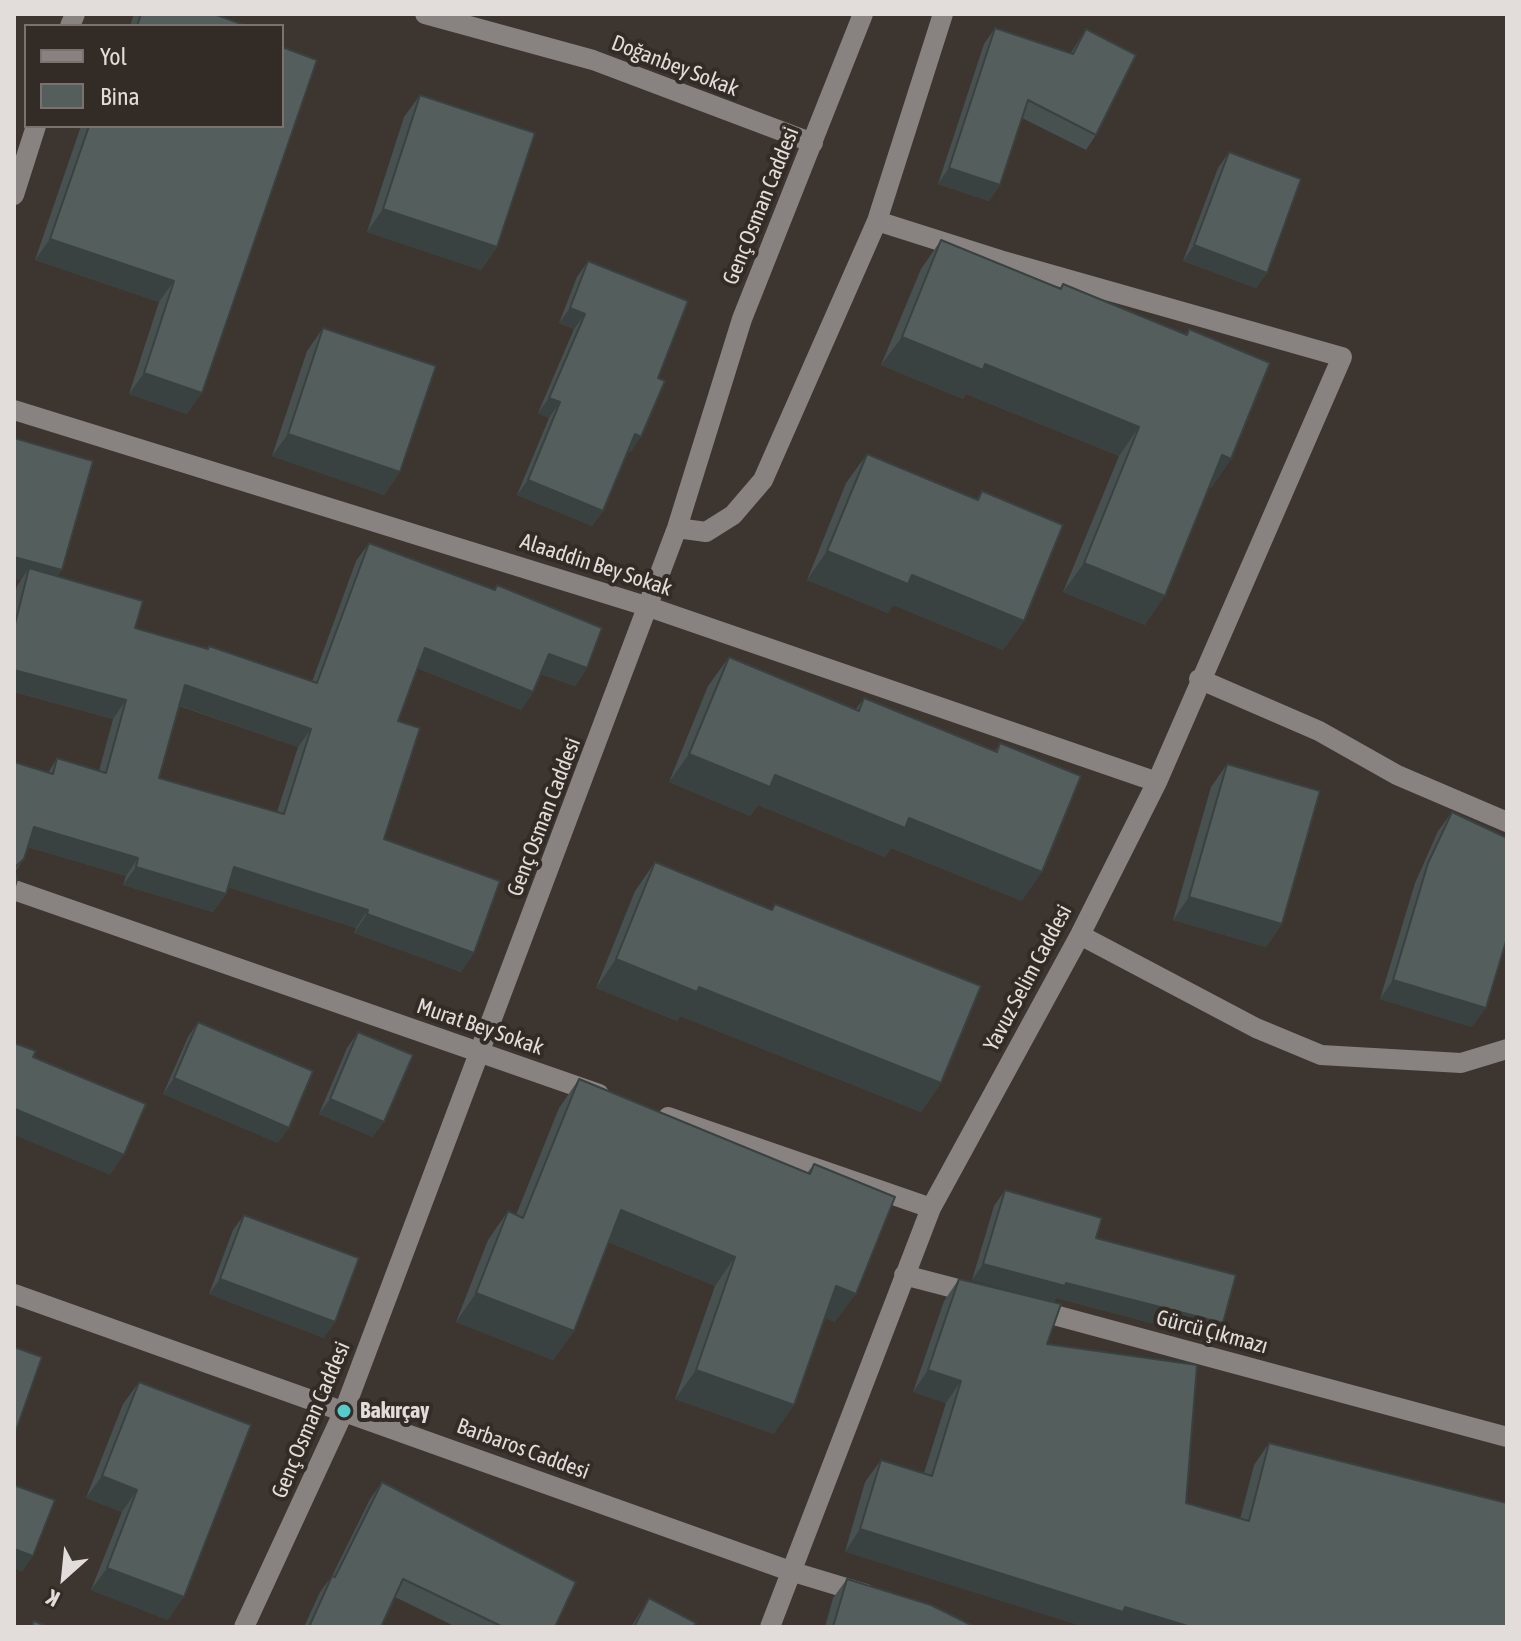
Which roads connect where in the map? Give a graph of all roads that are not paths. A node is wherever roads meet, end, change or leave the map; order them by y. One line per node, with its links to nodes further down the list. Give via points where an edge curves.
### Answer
1 (425, 14): 5 (street, Doğanbey Sokak, via 593,60)
2 (863, 14): 5 (street, Genç Osman Caddesi)
3 (943, 14): 7 (street)
4 (35, 128): 6 (street)
5 (813, 143): 9 (street, Genç Osman Caddesi, via 742,319)
6 (14, 195)
7 (877, 221): 9 (street, via 763,480 733,515 706,532); 11 (street, Yavuz Selim Caddesi, via 1342,357)
8 (14, 410): 10 (street, Alaaddin Bey Sokak)
9 (677, 528): 10 (street, Genç Osman Caddesi)
10 (649, 607): 12 (street, Alaaddin Bey Sokak); 17 (street, Genç Osman Caddesi)
11 (1199, 679): 12 (street, Yavuz Selim Caddesi); 13 (street)
12 (1157, 782): 15 (street, Yavuz Selim Caddesi)
13 (1507, 822)
14 (14, 890): 17 (street, Murat Bey Sokak)
15 (1080, 935): 16 (street, via 1256,1028 1321,1055 1461,1063); 20 (street, Yavuz Selim Caddesi)
16 (1507, 1049)
17 (480, 1053): 18 (street, Murat Bey Sokak); 23 (street, Genç Osman Caddesi)
18 (615, 1099)
19 (645, 1110): 20 (street)
20 (931, 1208): 21 (street, Yavuz Selim Caddesi)
21 (904, 1275): 24 (street, Gürcü Çıkmazı); 25 (street, Yavuz Selim Caddesi)
22 (14, 1294): 23 (street, Barbaros Caddesi)
23 (344, 1411): 25 (street, Barbaros Caddesi); 27 (street, Genç Osman Caddesi)
24 (1507, 1437)
25 (790, 1571): 26 (street, Barbaros Caddesi); 28 (street, Yavuz Selim Caddesi)
26 (882, 1599)
27 (244, 1627)
28 (770, 1627)

